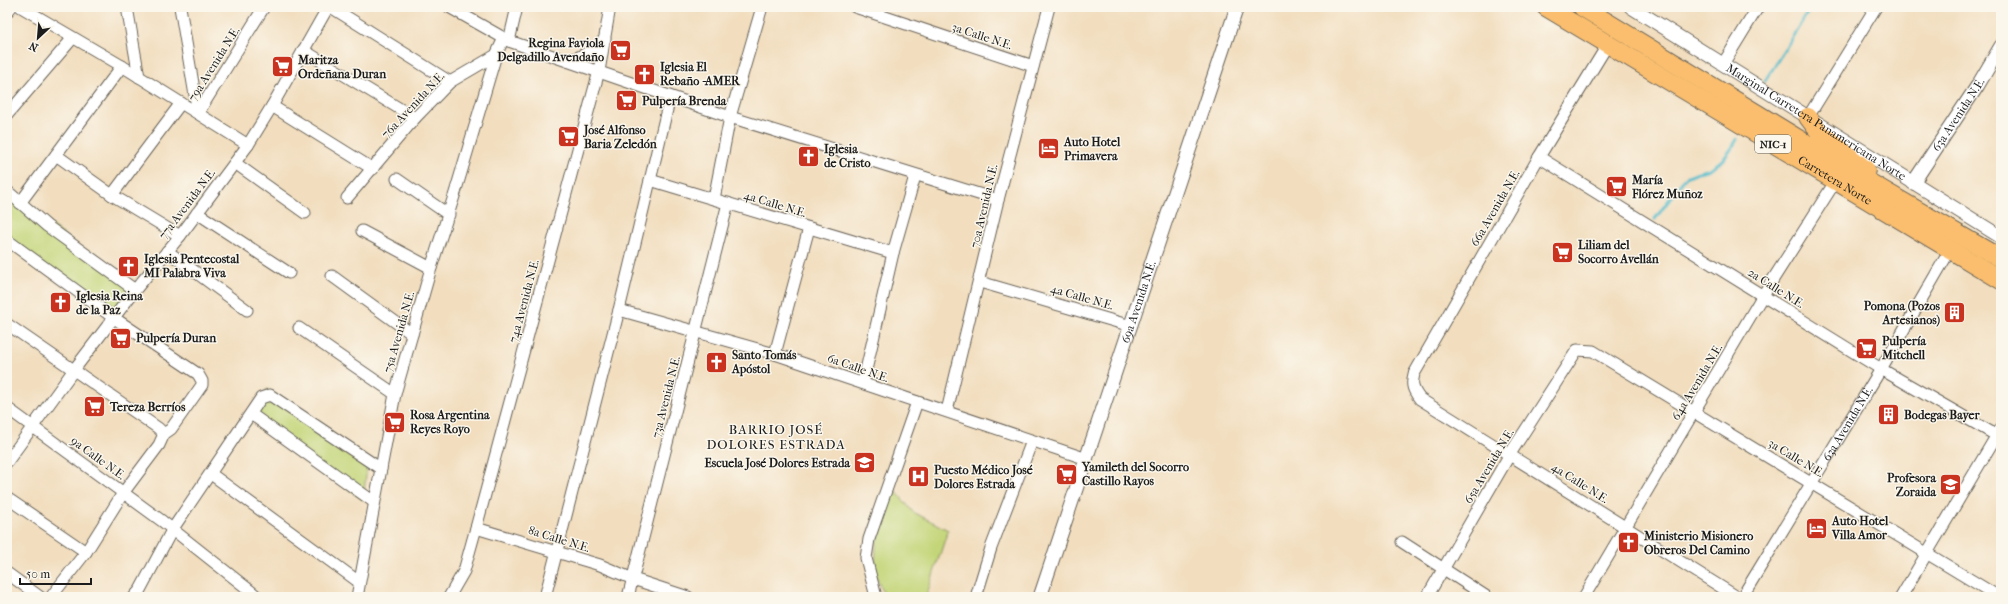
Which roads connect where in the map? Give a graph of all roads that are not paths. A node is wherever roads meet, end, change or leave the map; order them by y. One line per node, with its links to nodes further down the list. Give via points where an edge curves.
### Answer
1 (11, 7): 20 (street)
2 (21, 7): 21 (street)
3 (127, 7): 33 (street)
4 (180, 7): 38 (street)
5 (264, 7): 38 (street, 79a Avenida N.E.)
6 (328, 7): 26 (street, 77a Avenida N.E.)
7 (331, 7): 34 (street)
8 (449, 7): 22 (street)
9 (517, 7): 22 (street)
10 (610, 7): 23 (street, 74a Avenida N.E.)
11 (762, 7): 40 (street)
12 (854, 7): 31 (street, 3a Calle N.E.)
13 (1049, 7): 31 (street, 70a Avenida N.E.)
14 (1237, 7): 84 (street, 69a Avenida N.E.)
15 (1546, 7): 24 (highway, Carretera Norte / NIC-1)
16 (1582, 7): 53 (highway, Carretera Norte / NIC-1)
17 (1631, 7): 29 (street, Marginal Carretera Panamericana Norte)
18 (1758, 7): 29 (street)
19 (1876, 7): 41 (street)
20 (7, 12)
21 (72, 39): 30 (street); 39 (street)
22 (506, 39): 27 (street); 28 (street)
23 (605, 39): 28 (street, via 593,50); 32 (street, 74a Avenida N.E.)
24 (1608, 44): 45 (street, 66a Avenida N.E.); 51 (highway, Carretera Norte / NIC-1)
25 (2001, 46): 52 (street, 63a Avenida N.E.)
26 (303, 50): 37 (street, 77a Avenida N.E.); 42 (street)
27 (496, 58): 34 (street, 76a Avenida N.E.); 63 (street, 75a Avenida N.E.)
28 (567, 61): 32 (street)
29 (1723, 64): 41 (street, Marginal Carretera Panamericana Norte)
30 (122, 66): 33 (street); 44 (street)
31 (1033, 66): 58 (street, 70a Avenida N.E.)
32 (599, 71): 35 (street); 114 (street, 74a Avenida N.E.)
33 (139, 77): 36 (street)
34 (450, 82): 42 (street, 76a Avenida N.E.)
35 (670, 97): 40 (street); 50 (street)
36 (181, 103): 38 (street); 55 (street, 79a Avenida N.E.)
37 (272, 106): 43 (street, 77a Avenida N.E.); 47 (street)
38 (198, 113): 43 (street)
39 (7, 115)
40 (730, 117): 48 (street); 57 (street)
41 (1808, 117): 52 (street, Marginal Carretera Panamericana Norte); 53 (highway, via 1820,133 1865,168)
42 (415, 118): 47 (street, 76a Avenida N.E.)
43 (248, 145): 46 (street, 77a Avenida N.E.)
44 (56, 155): 55 (street); 59 (street)
45 (1539, 157): 79 (street, 2a Calle N.E.); 93 (street, 66a Avenida N.E., via 1414,374)
46 (235, 163): 61 (street, 77a Avenida N.E.); 62 (street)
47 (373, 169): 56 (street, 76a Avenida N.E.)
48 (915, 176): 58 (street); 71 (street)
49 (397, 179): 63 (street)
50 (650, 180): 57 (street, 4a Calle N.E.); 81 (street)
51 (1835, 182): 69 (highway, Carretera Norte / NIC-1); 79 (street, 64a Avenida N.E.)
52 (1913, 183): 67 (street, Marginal Carretera Panamericana Norte)
53 (1874, 185): 72 (highway, Carretera Norte / NIC-1)
54 (7, 191): 59 (street)
55 (112, 195): 66 (street)
56 (347, 198)
57 (714, 199): 60 (street, 4a Calle N.E.)
58 (998, 200): 77 (street, 70a Avenida N.E.)
59 (20, 203): 78 (street, via 47,226)
60 (728, 203): 64 (street, 4a Calle N.E.); 86 (street, 73a Avenida N.E.)
61 (196, 213): 66 (street, 77a Avenida N.E.); 74 (street)
62 (305, 213)
63 (449, 215): 73 (street, 75a Avenida N.E.)
64 (809, 228): 71 (street, 4a Calle N.E.); 89 (street)
65 (362, 231): 73 (street)
66 (180, 236): 70 (street, 77a Avenida N.E.)
67 (2001, 237)
68 (7, 240): 82 (street)
69 (1950, 250): 76 (highway, Carretera Norte / NIC-1); 90 (street, 63a Avenida N.E.)
70 (167, 251): 78 (street, 77a Avenida N.E.); 80 (street)
71 (893, 253): 92 (street)
72 (2001, 259)
73 (431, 268): 87 (street, 75a Avenida N.E.)
74 (289, 273)
75 (332, 276): 87 (street)
76 (2001, 280)
77 (980, 282): 84 (street, 4a Calle N.E.); 97 (street, 70a Avenida N.E.)
78 (135, 290): 82 (street, 77a Avenida N.E.)
79 (1763, 295): 90 (street, 2a Calle N.E.); 98 (street, 64a Avenida N.E.)
80 (247, 310)
81 (619, 310): 86 (street, 6a Calle N.E.); 117 (street)
82 (114, 318): 91 (street, 77a Avenida N.E.); 102 (street, via 198,374 202,381 202,385 171,429)
83 (7, 324): 91 (street)
84 (1131, 326): 105 (street, 69a Avenida N.E.)
85 (299, 328): 94 (street)
86 (696, 332): 89 (street, 6a Calle N.E.); 122 (street, 73a Avenida N.E.)
87 (412, 334): 94 (street, 75a Avenida N.E.)
88 (1577, 350): 98 (street, 3a Calle N.E., via 1593,351); 104 (street, 65a Avenida N.E.)
89 (775, 354): 92 (street, 6a Calle N.E.)
90 (1881, 369): 101 (street, 2a Calle N.E.); 109 (street, 63a Avenida N.E.)
91 (73, 371): 100 (street, 77a Avenida N.E.); 102 (street)
92 (862, 383): 95 (street, 6a Calle N.E.)
93 (1413, 387): 104 (street, 4a Calle N.E., via 1420,399)
94 (395, 394): 107 (street, 75a Avenida N.E.)
95 (916, 402): 97 (street, 6a Calle N.E.); 133 (street, via 869,539 866,558)
96 (7, 408): 100 (street, 9a Calle N.E.)
97 (947, 411): 103 (street, 6a Calle N.E.)
98 (1694, 412): 109 (street, 3a Calle N.E.); 113 (street, 64a Avenida N.E.)
99 (251, 414): 107 (street, via 261,398 270,395); 108 (street); 112 (street)
100 (34, 427): 106 (street, 77a Avenida N.E.); 110 (street, 9a Calle N.E.)
101 (2000, 433): 119 (street)
102 (164, 434): 110 (street, via 159,445)
103 (1032, 440): 105 (street, 6a Calle N.E.); 134 (street)
104 (1510, 454): 113 (street, 4a Calle N.E.); 120 (street, 65a Avenida N.E.)
105 (1087, 459): 135 (street, 69a Avenida N.E.)
106 (7, 462)
107 (381, 469): 112 (street, 75a Avenida N.E.)
108 (211, 474): 115 (street); 123 (street)
109 (1811, 482): 119 (street, 3a Calle N.E.); 140 (street, 63a Avenida N.E.)
110 (123, 493): 115 (street, 9a Calle N.E.); 118 (street)
111 (7, 498): 118 (street)
112 (374, 502): 123 (street, 75a Avenida N.E.)
113 (1625, 527): 138 (street, 64a Avenida N.E.); 139 (street, 4a Calle N.E.)
114 (476, 528): 117 (street, 8a Calle N.E.); 129 (street, 74a Avenida N.E., via 464,571)
115 (172, 530): 124 (street); 127 (street, 9a Calle N.E.)
116 (1402, 542): 120 (street)
117 (556, 551): 122 (street, 8a Calle N.E., via 600,565); 130 (street)
118 (86, 552): 126 (street)
119 (1926, 553): 141 (street); 142 (street, 3a Calle N.E.)
120 (1443, 568): 136 (street, 65a Avenida N.E.); 137 (street)
121 (7, 574): 125 (street)
122 (632, 579): 131 (street, 73a Avenida N.E.); 132 (street, 8a Calle N.E.)
123 (359, 582): 128 (street, 75a Avenida N.E.)
124 (141, 595)
125 (40, 597)
126 (51, 597)
127 (258, 597)
128 (357, 597)
129 (449, 597)
130 (545, 597)
131 (628, 597)
132 (688, 597)
133 (876, 597)
134 (976, 597)
135 (1040, 597)
136 (1427, 597)
137 (1486, 597)
138 (1584, 597)
139 (1737, 597)
140 (1742, 597)
141 (1901, 597)
142 (1999, 597)

